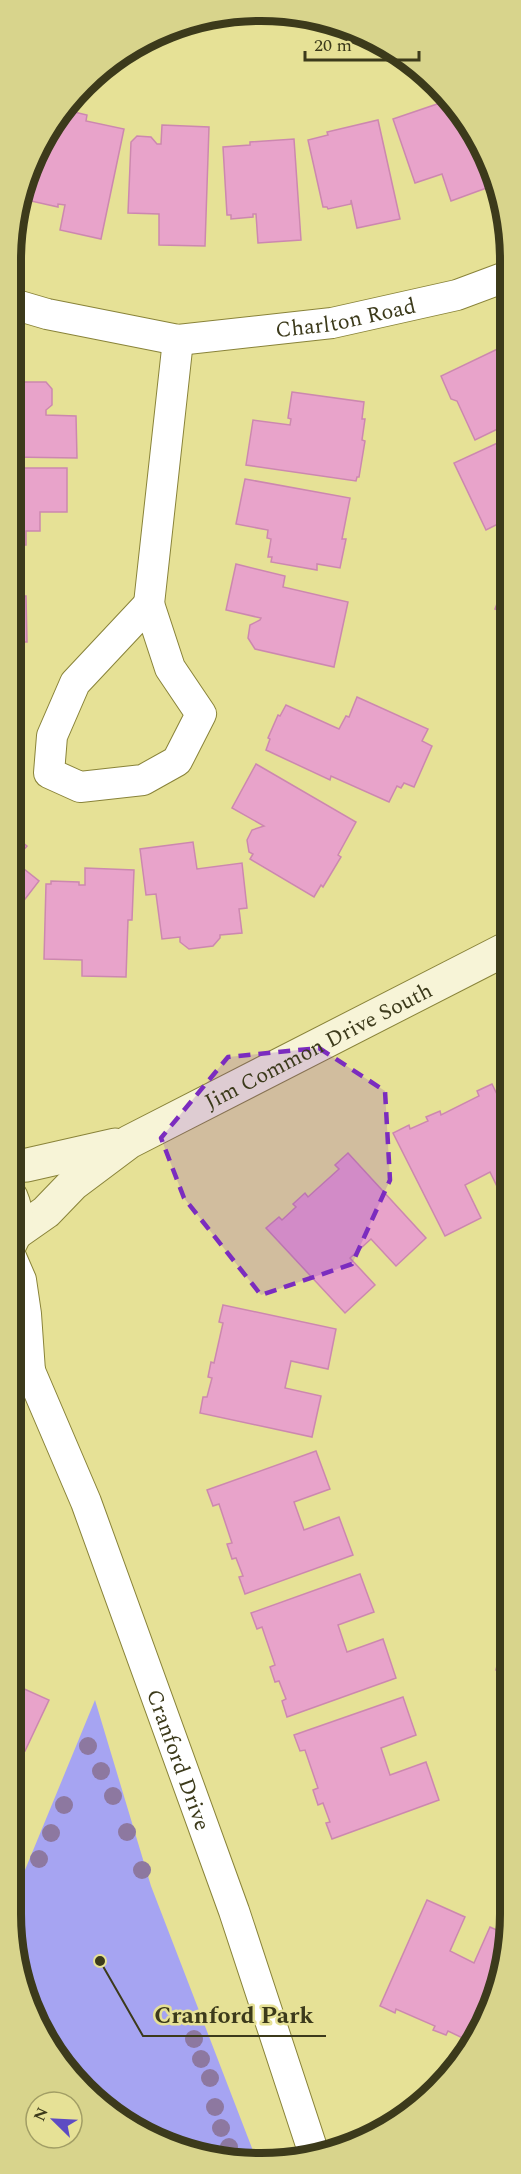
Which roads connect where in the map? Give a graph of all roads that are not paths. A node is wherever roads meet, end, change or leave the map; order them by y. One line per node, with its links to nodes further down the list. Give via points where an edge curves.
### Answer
1 (500, 279): 3 (street, Charlton Road, via 457,295 332,323)
2 (21, 306): 3 (street, Charlton Road)
3 (178, 340): 4 (street)
4 (149, 604): 4 (street, via 75,683 52,736 49,773 80,787 143,780 177,761 201,714 170,668)
5 (500, 952): 6 (street, Jim Common Drive South)
6 (129, 1142): 7 (street, Jim Common Drive South); 8 (street, Jim Common Drive South, via 73,1184)
7 (21, 1166)
8 (21, 1236)
9 (21, 1280): 11 (street, Cranford Drive)
10 (21, 1360): 11 (street, Cranford Drive)
11 (30, 1371): 12 (street, Cranford Drive, via 86,1502 230,1900)
12 (312, 2147)

